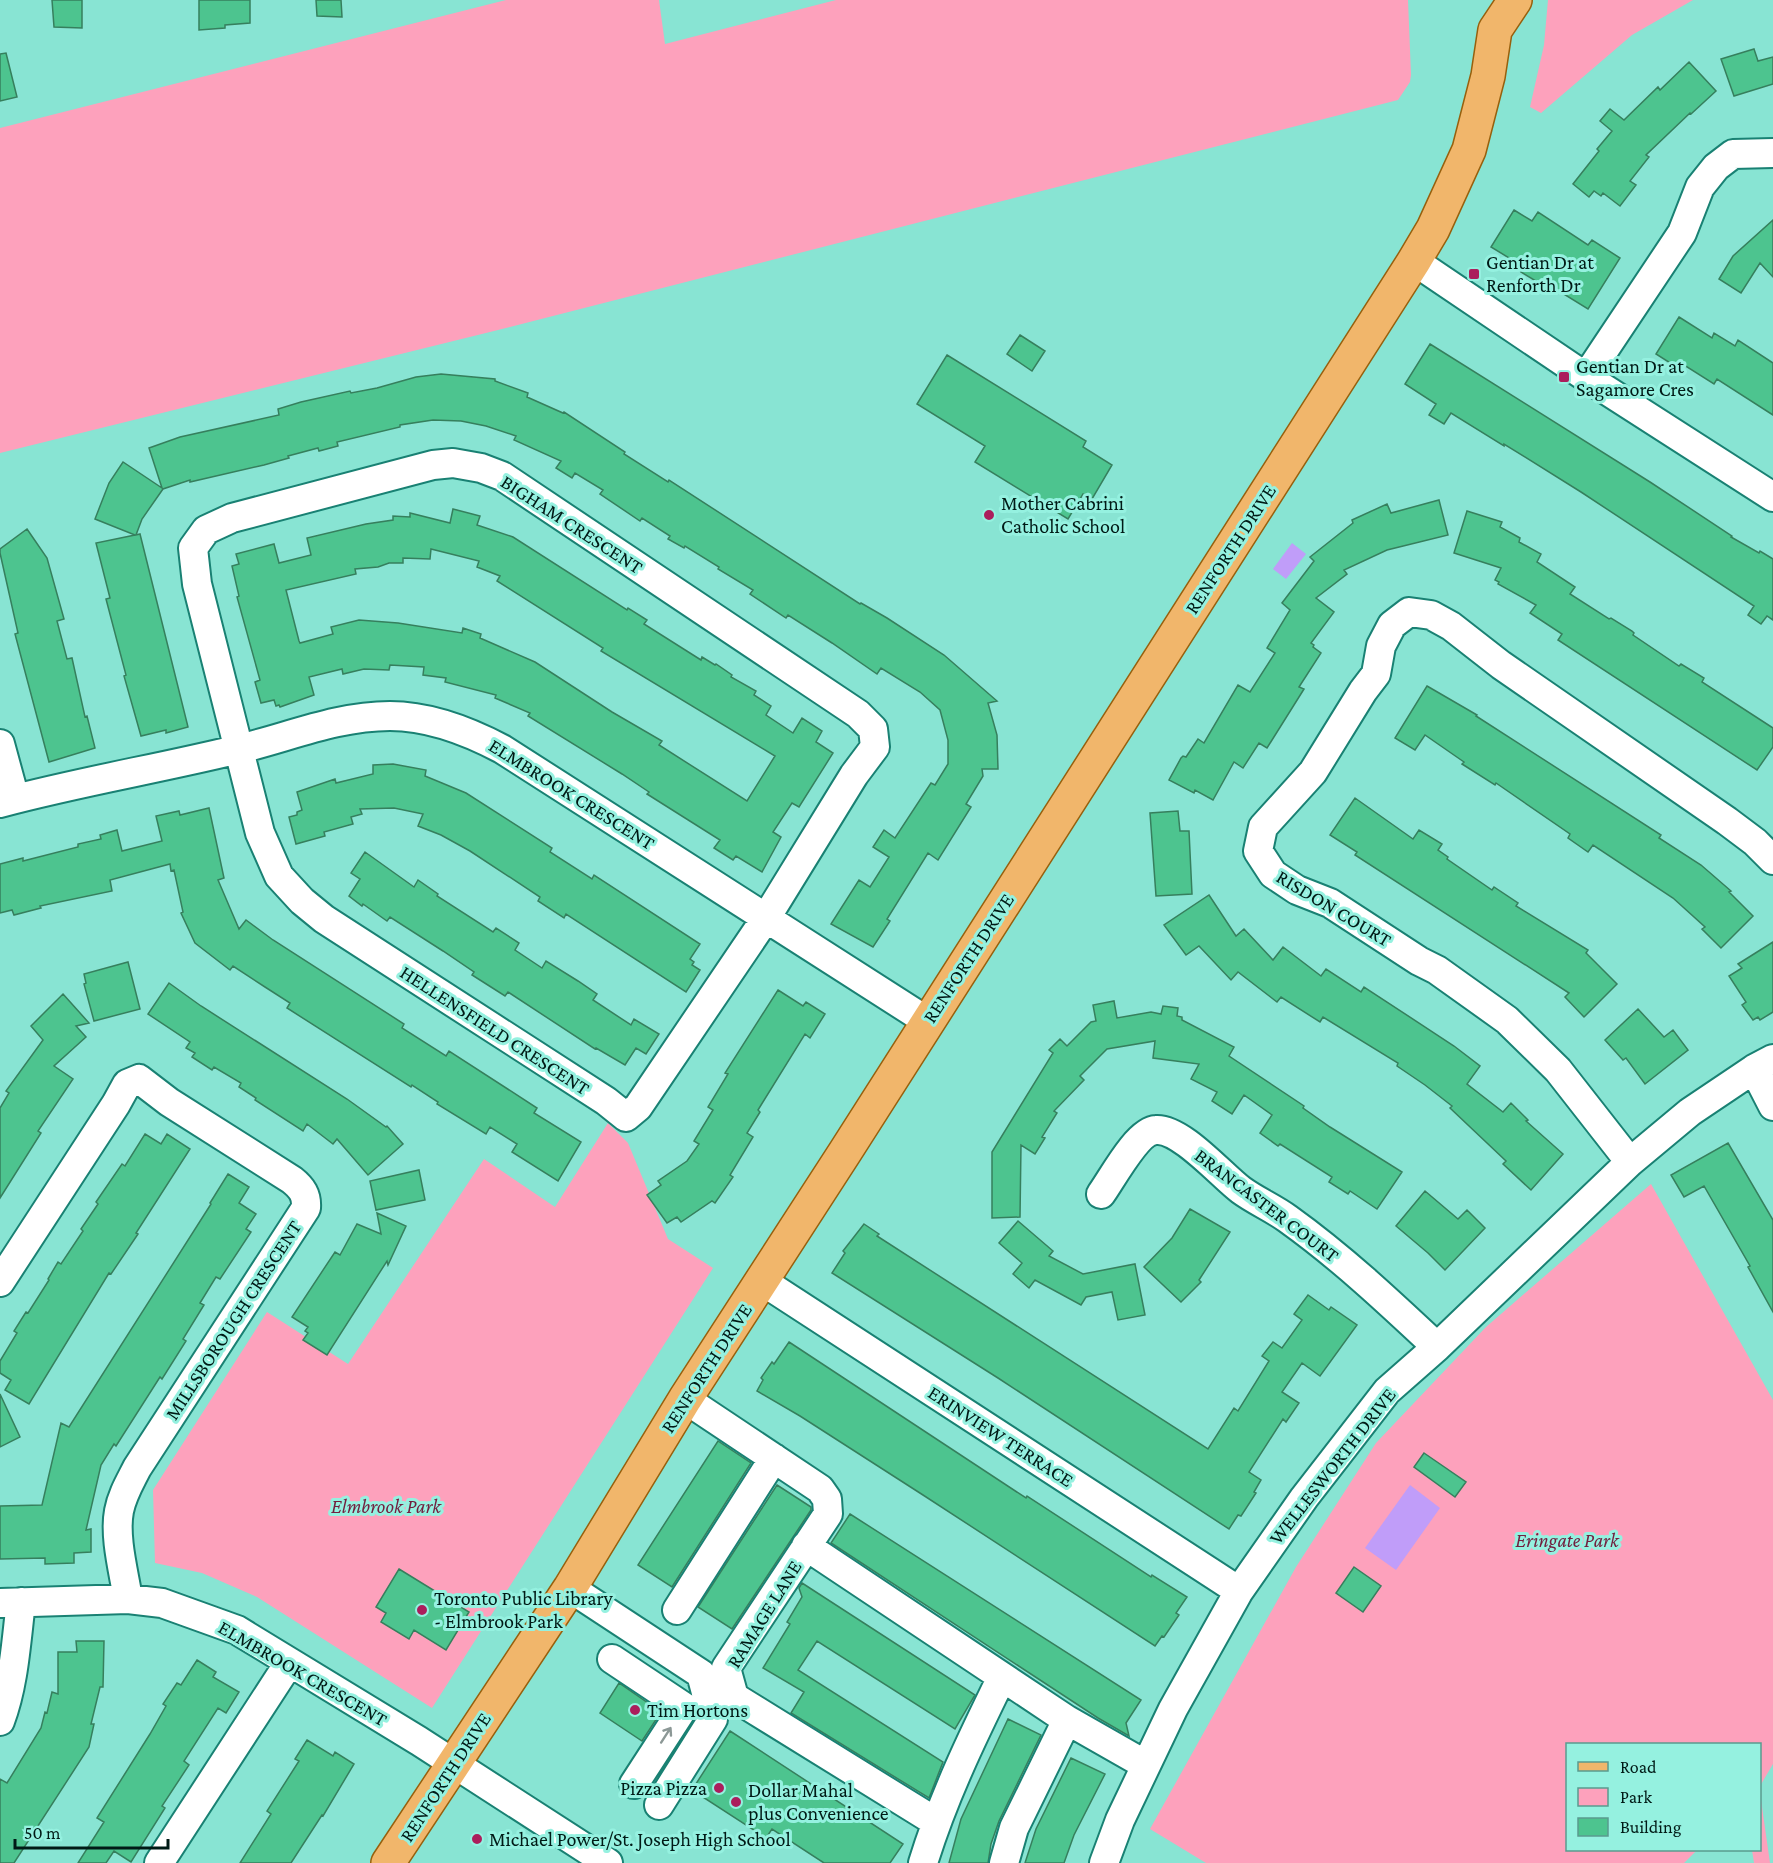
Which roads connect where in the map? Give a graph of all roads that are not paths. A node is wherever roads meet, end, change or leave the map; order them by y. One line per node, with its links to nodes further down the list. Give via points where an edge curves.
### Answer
1 (1515, 0): 2 (main road, RENFORTH DRIVE)
2 (1490, 15): 4 (main road, RENFORTH DRIVE, via 1486,85 1469,150)
3 (1773, 153): 5 (street, via 1733,154 1716,167 1700,187 1682,233)
4 (1414, 261): 5 (street); 12 (main road, RENFORTH DRIVE)
5 (1586, 377): 6 (street)
6 (1773, 497)
7 (0, 744): 9 (street)
8 (238, 750): 9 (street, ELMBROOK CRESCENT); 11 (street, ELMBROOK CRESCENT, via 362,717 411,717 451,727 502,749); 11 (street, HELLENSFIELD CRESCENT, via 260,833 279,876 302,901 626,1116 638,1107); 11 (street, BIGHAM CRESCENT, via 197,584 193,548 206,530 232,518 433,465 453,463 481,468 502,476 858,714 873,729 875,747)
9 (8, 801)
10 (1773, 860): 15 (street, RISDON COURT, via 1727,821 1510,672 1451,626 1431,615 1409,612 1392,626 1381,646 1376,674 1313,772 1263,827 1258,850 1273,874 1297,890 1330,903 1437,970 1507,1020 1558,1070)
11 (766, 918): 12 (street, ELMBROOK CRESCENT)
12 (927, 1021): 17 (main road, RENFORTH DRIVE)
13 (1763, 1064): 14 (street); 15 (street, WELLESWORTH DRIVE, via 1690,1112)
14 (1773, 1106)
15 (1630, 1162): 19 (street, WELLESWORTH DRIVE)
16 (1101, 1194): 19 (street, BRANCASTER COURT, via 1142,1137 1153,1130 1166,1131 1204,1157 1241,1190 1313,1238)
17 (762, 1281): 20 (main road, RENFORTH DRIVE); 24 (street, ERINVIEW TERRACE)
18 (0, 1282): 25 (street, MILLSBOROUGH CRESCENT, via 127,1084 139,1079 292,1180 307,1199 306,1208 137,1468 122,1498 118,1533)
19 (1437, 1347): 24 (street, WELLESWORTH DRIVE, via 1387,1391 1304,1498)
20 (685, 1399): 21 (street, RAMAGE LANE); 23 (main road, RENFORTH DRIVE)
21 (774, 1458): 22 (street, RAMAGE LANE, via 820,1489 827,1499 828,1514); 27 (street)
22 (806, 1546): 30 (street, RAMAGE LANE); 37 (street, RAMAGE LANE, via 726,1668 734,1697)
23 (570, 1588): 33 (main road, RENFORTH DRIVE); 36 (street, via 701,1674 713,1719)
24 (1239, 1591): 34 (street, WELLESWORTH DRIVE)
25 (128, 1599): 26 (street, ELMBROOK CRESCENT); 29 (street, ELMBROOK CRESCENT, via 162,1603 237,1630)
26 (10, 1602): 32 (street, via 12,1674)
27 (677, 1610)
28 (612, 1659): 35 (street, one-way to 28, via 684,1707)
29 (289, 1663): 33 (street, ELMBROOK CRESCENT); 38 (street)
30 (1002, 1677): 31 (street, RAMAGE LANE); 37 (street)
31 (1067, 1720): 34 (street, RAMAGE LANE); 42 (street, via 1014,1828)
32 (0, 1721)
33 (453, 1764): 39 (main road, RENFORTH DRIVE); 40 (street, ELMBROOK CRESCENT)
34 (1146, 1765): 43 (street, WELLESWORTH DRIVE)
35 (634, 1784)
36 (659, 1805)
37 (936, 1822): 41 (street)
38 (159, 1863)
39 (388, 1863)
40 (608, 1863)
41 (923, 1863)
42 (1004, 1863)
43 (1104, 1863)

